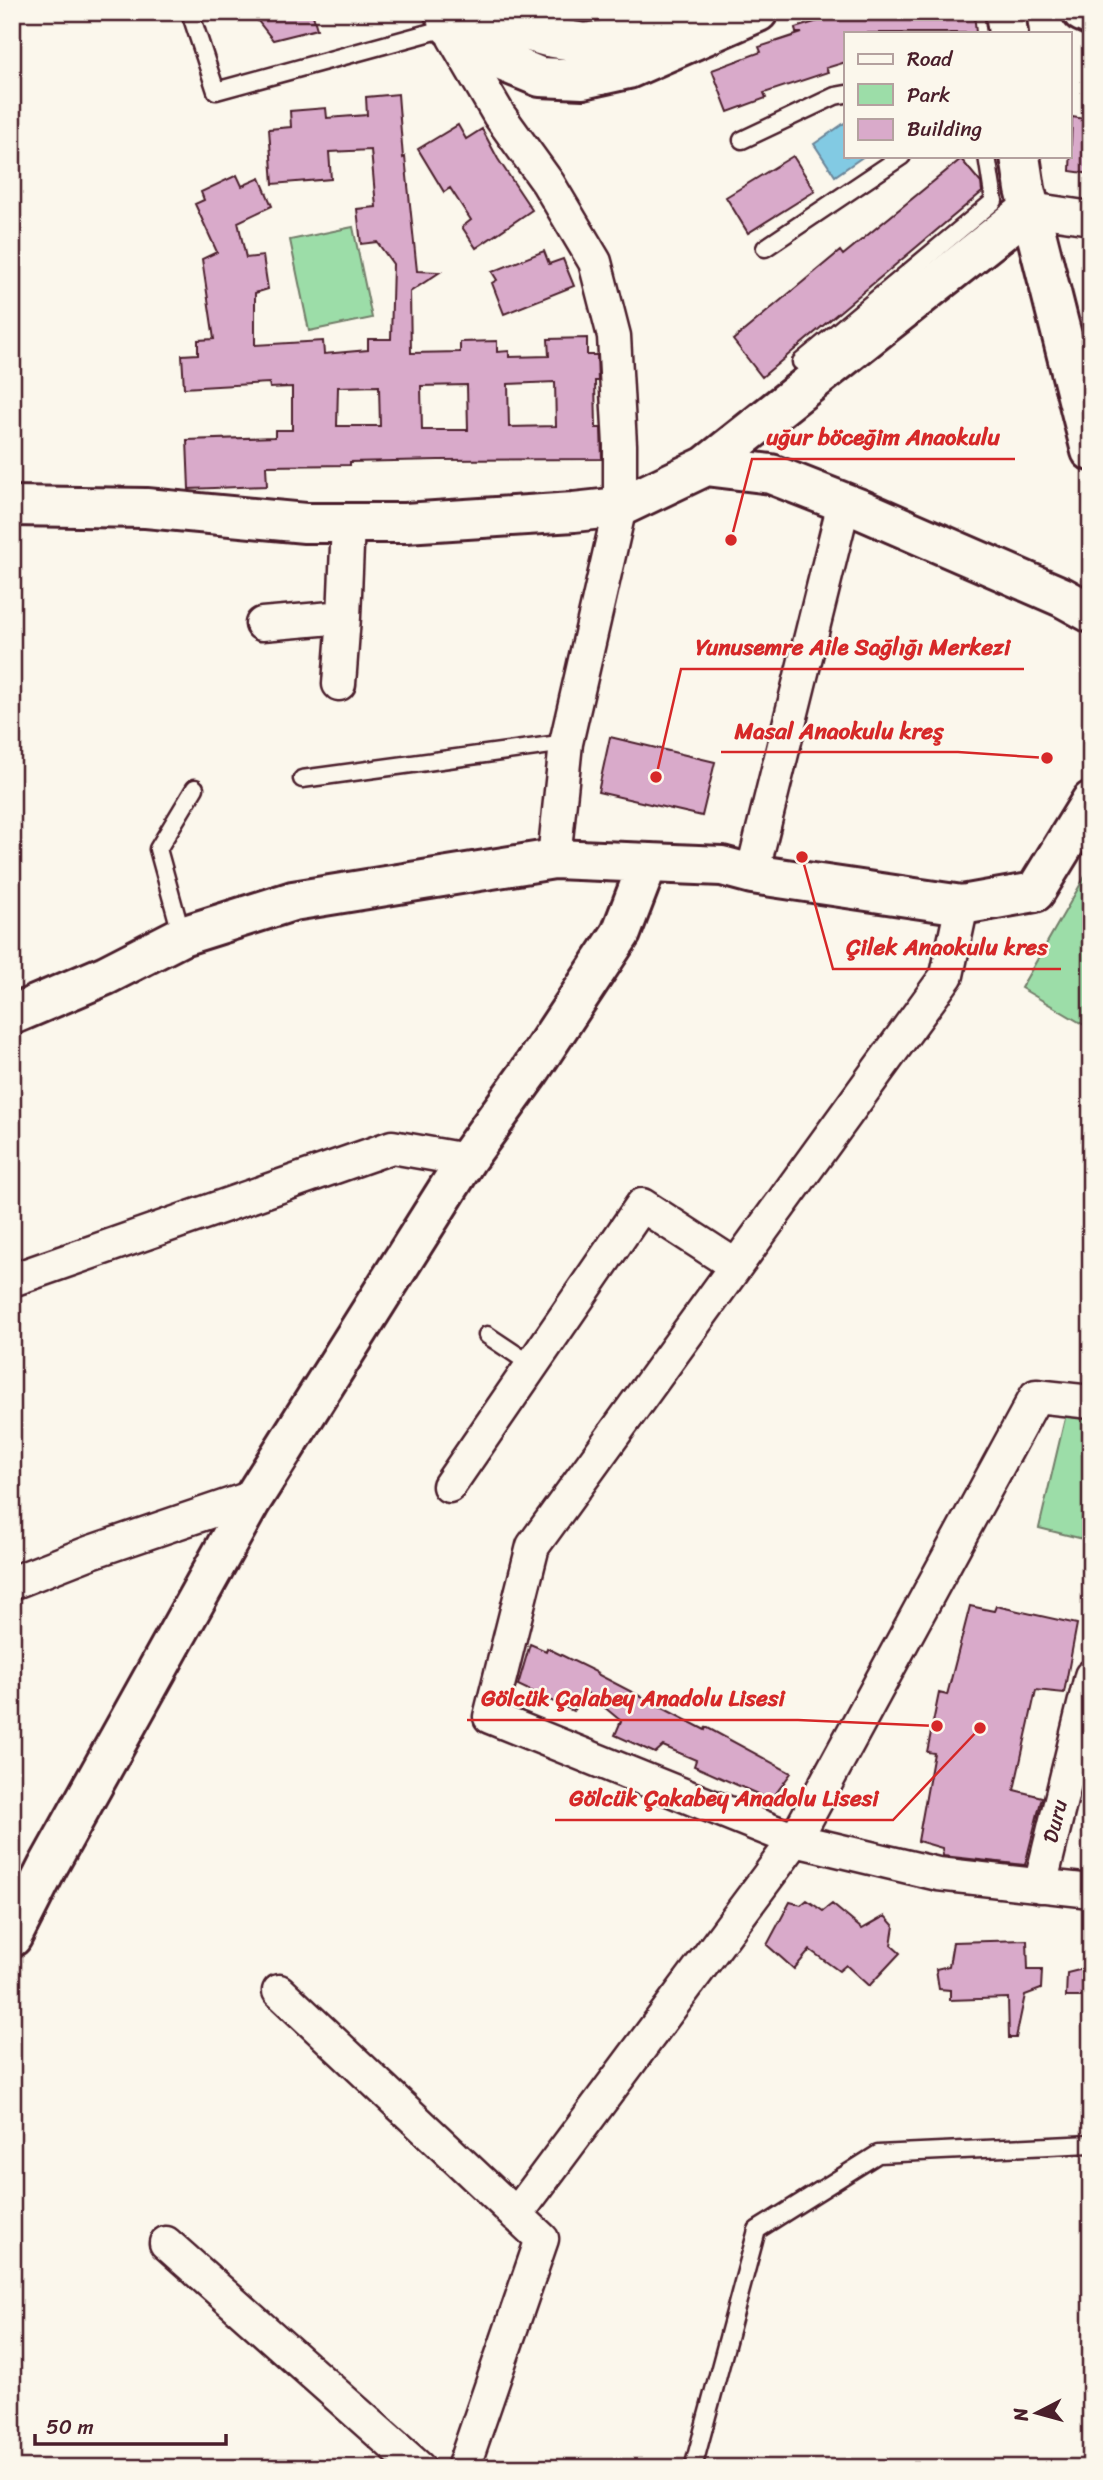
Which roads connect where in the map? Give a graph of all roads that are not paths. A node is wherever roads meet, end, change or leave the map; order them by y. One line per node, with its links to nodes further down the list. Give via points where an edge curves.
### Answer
1 (190, 12): 8 (lane, via 216,91)
2 (488, 12): 3 (street, via 519,29 585,43 621,37)
3 (690, 12)
4 (758, 12): 8 (street, via 628,69 583,79 540,77 506,63)
5 (1005, 12): 9 (street)
6 (1082, 12): 7 (street)
7 (1091, 16)
8 (447, 20): 23 (street, via 499,115 548,183 595,262 614,336)
9 (1008, 32)
10 (844, 94): 11 (lane)
11 (742, 140)
12 (899, 158): 17 (lane)
13 (987, 158): 18 (lane, via 994,201)
14 (1020, 158): 15 (street)
15 (1030, 209): 16 (street); 19 (street); 20 (street)
16 (1091, 218)
17 (765, 248)
18 (801, 362)
19 (1091, 451)
20 (706, 467): 21 (street, via 771,474); 23 (street)
21 (844, 503): 25 (street); 35 (street)
22 (12, 506): 24 (street, via 146,508)
23 (620, 507): 24 (street); 29 (street)
24 (348, 523): 26 (street)
25 (1091, 612)
26 (345, 617): 27 (street); 28 (street)
27 (262, 624)
28 (339, 684)
29 (566, 743): 30 (lane); 33 (street)
30 (302, 779)
31 (195, 788): 37 (lane, via 158,849)
32 (1091, 801): 36 (street, via 1035,892)
33 (554, 859): 34 (street); 37 (street, via 293,901)
34 (648, 863): 35 (street, via 722,866); 39 (street, via 621,933)
35 (752, 874): 36 (street)
36 (962, 905): 40 (street, via 947,975)
37 (182, 936): 38 (street)
38 (12, 1015)
39 (466, 1160): 41 (street, via 392,1147); 46 (street)
40 (736, 1266): 43 (street, via 642,1205); 49 (street, via 533,1546 490,1717)
41 (12, 1280)
42 (487, 1335): 43 (lane)
43 (532, 1365): 45 (street)
44 (1091, 1402): 49 (street, via 1036,1396)
45 (449, 1486)
46 (253, 1497): 47 (street); 52 (street)
47 (12, 1583)
48 (1091, 1676): 50 (street, Duru)
49 (795, 1840): 50 (street, via 938,1874); 55 (street)
50 (1040, 1886): 51 (street)
51 (1091, 1891)
52 (12, 1937)
53 (279, 1991): 55 (street)
54 (1091, 2144): 59 (lane, via 878,2154 757,2230)
55 (516, 2215): 58 (street, via 542,2239)
56 (166, 2243): 57 (street)
57 (419, 2468)
58 (463, 2468)
59 (693, 2468)

